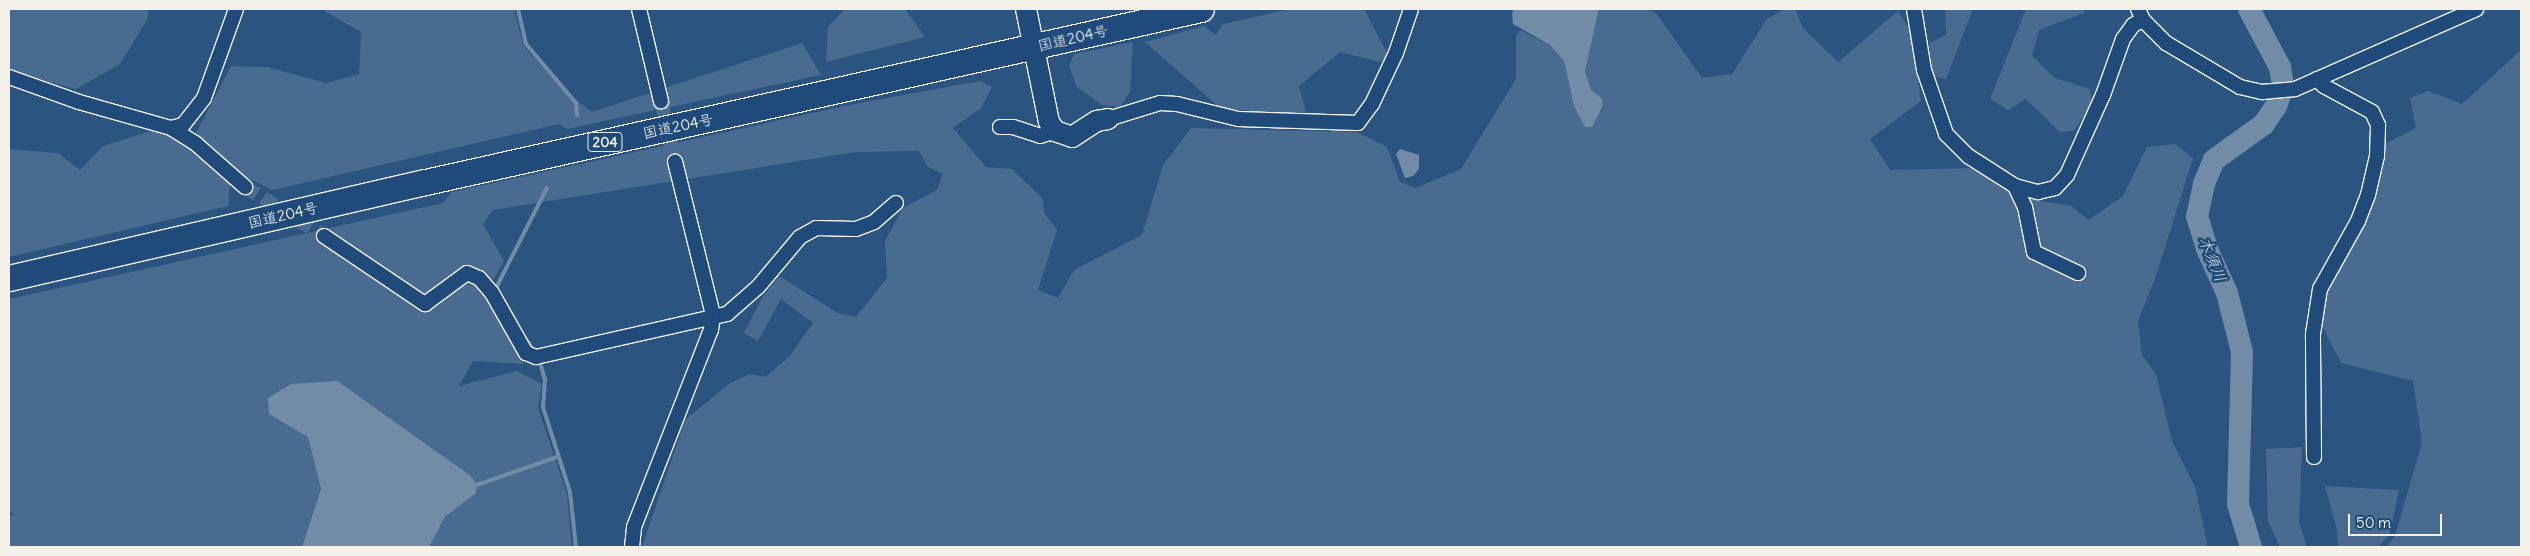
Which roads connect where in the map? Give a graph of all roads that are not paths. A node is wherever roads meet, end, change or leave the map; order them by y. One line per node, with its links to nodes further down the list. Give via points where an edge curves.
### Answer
1 (236, 9): 15 (street, via 204,98 184,125)
2 (639, 9): 12 (street)
3 (1026, 9): 9 (street)
4 (1201, 9): 9 (highway, 国道204号 / 204)
5 (1411, 9): 13 (street, via 1396,53 1372,104 1358,123 1238,119 1160,103)
6 (1914, 9): 18 (street, via 1924,70 1946,134 1968,156)
7 (2476, 9): 11 (street)
8 (2140, 14): 11 (street, via 2166,43 2240,87 2262,92 2295,89); 18 (street, via 2123,39 2103,95 2067,175 2055,188 2038,192)
9 (1034, 47): 16 (street, via 1049,122); 23 (highway, 国道204号 / 204, via 440,178)
10 (9, 77): 15 (street, via 79,102)
11 (2317, 79): 25 (street, via 2372,112 2378,125 2377,156 2368,195 2358,221 2320,289 2313,334)
12 (661, 101)
13 (1108, 119): 16 (street, via 1097,121 1072,137)
14 (1000, 127): 16 (street, via 1013,126 1040,136)
15 (171, 128): 19 (street, via 195,143)
16 (1054, 131)
17 (675, 162): 24 (street)
18 (2015, 186): 22 (street, via 2025,207 2034,252)
19 (245, 187)
20 (896, 203): 24 (street, via 874,222 856,229 816,228 800,237 758,287 727,314)
21 (324, 236): 24 (street, via 426,304 467,273 480,278 526,353 536,357)
22 (2078, 273)
23 (9, 278)
24 (713, 315): 26 (street, via 711,330 634,527)
25 (2314, 456)
26 (632, 547)

